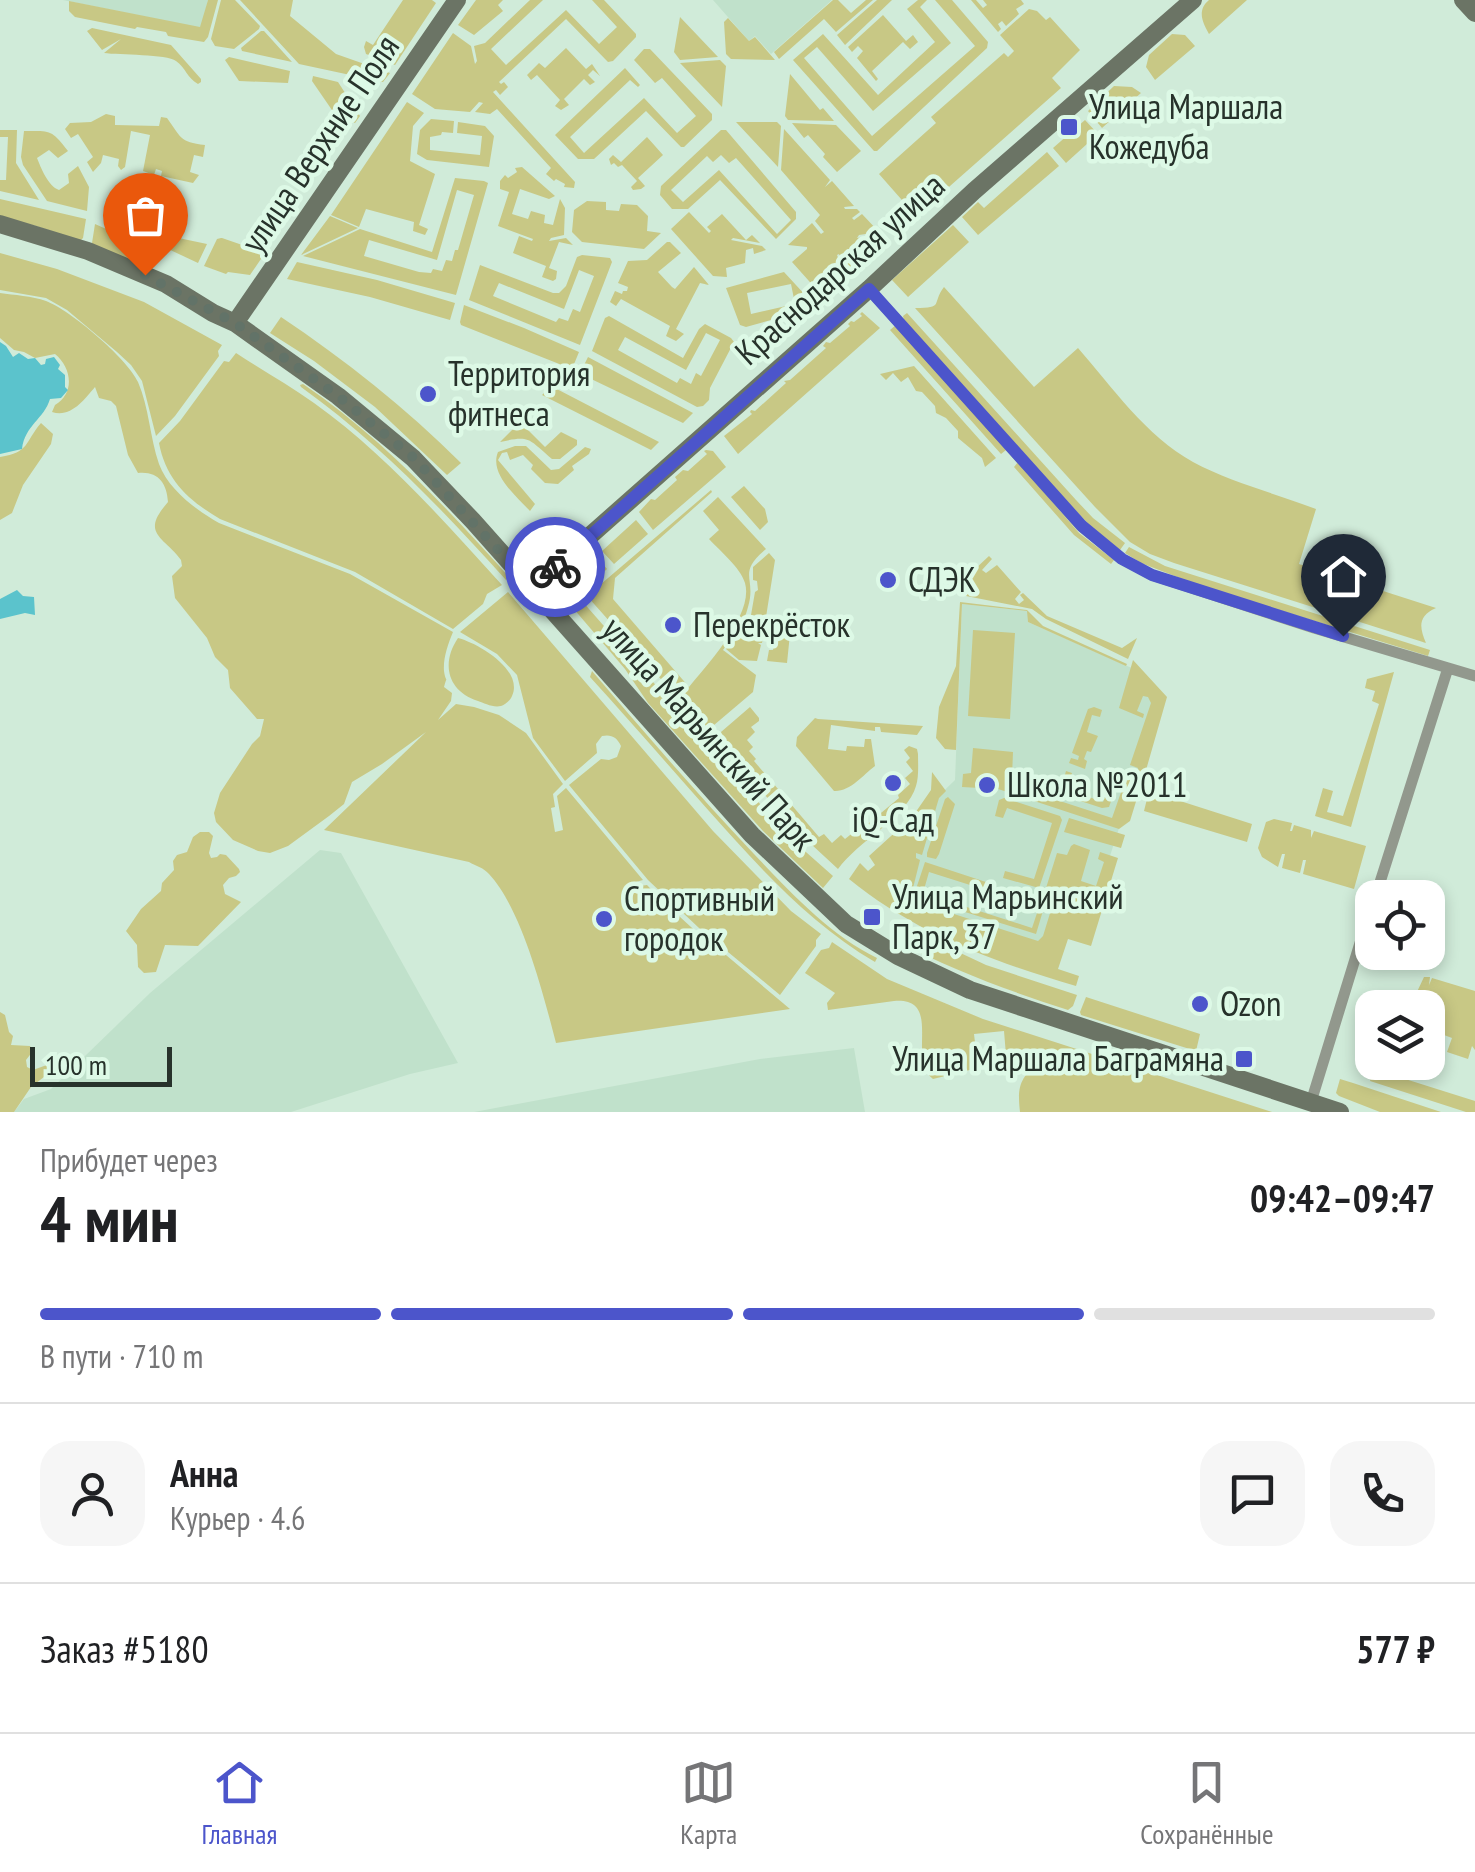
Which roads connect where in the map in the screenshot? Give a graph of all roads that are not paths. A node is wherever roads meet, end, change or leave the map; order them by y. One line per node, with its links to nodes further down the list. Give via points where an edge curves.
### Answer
1 (457, 0): 7 (main road, улица Верхние Поля)
2 (1192, 0): 6 (main road, Краснодарская улица)
3 (1463, 0): 4 (main road)
4 (1475, 14)
5 (0, 224): 7 (main road, улица Марьинский Парк, via 88,250)
6 (869, 289): 8 (main road, Краснодарская улица); 9 (street, via 1082,526 1122,559 1152,575)
7 (235, 323): 8 (main road, улица Марьинский Парк, via 414,458)
8 (532, 587): 13 (main road, улица Марьинский Парк, via 752,835 846,924 970,990)
9 (1448, 668): 10 (street); 11 (street)
10 (1475, 676)
11 (1381, 880)
12 (1355, 962): 13 (street)
13 (1311, 1102): 14 (main road, улица Марьинский Парк)
14 (1340, 1112)

